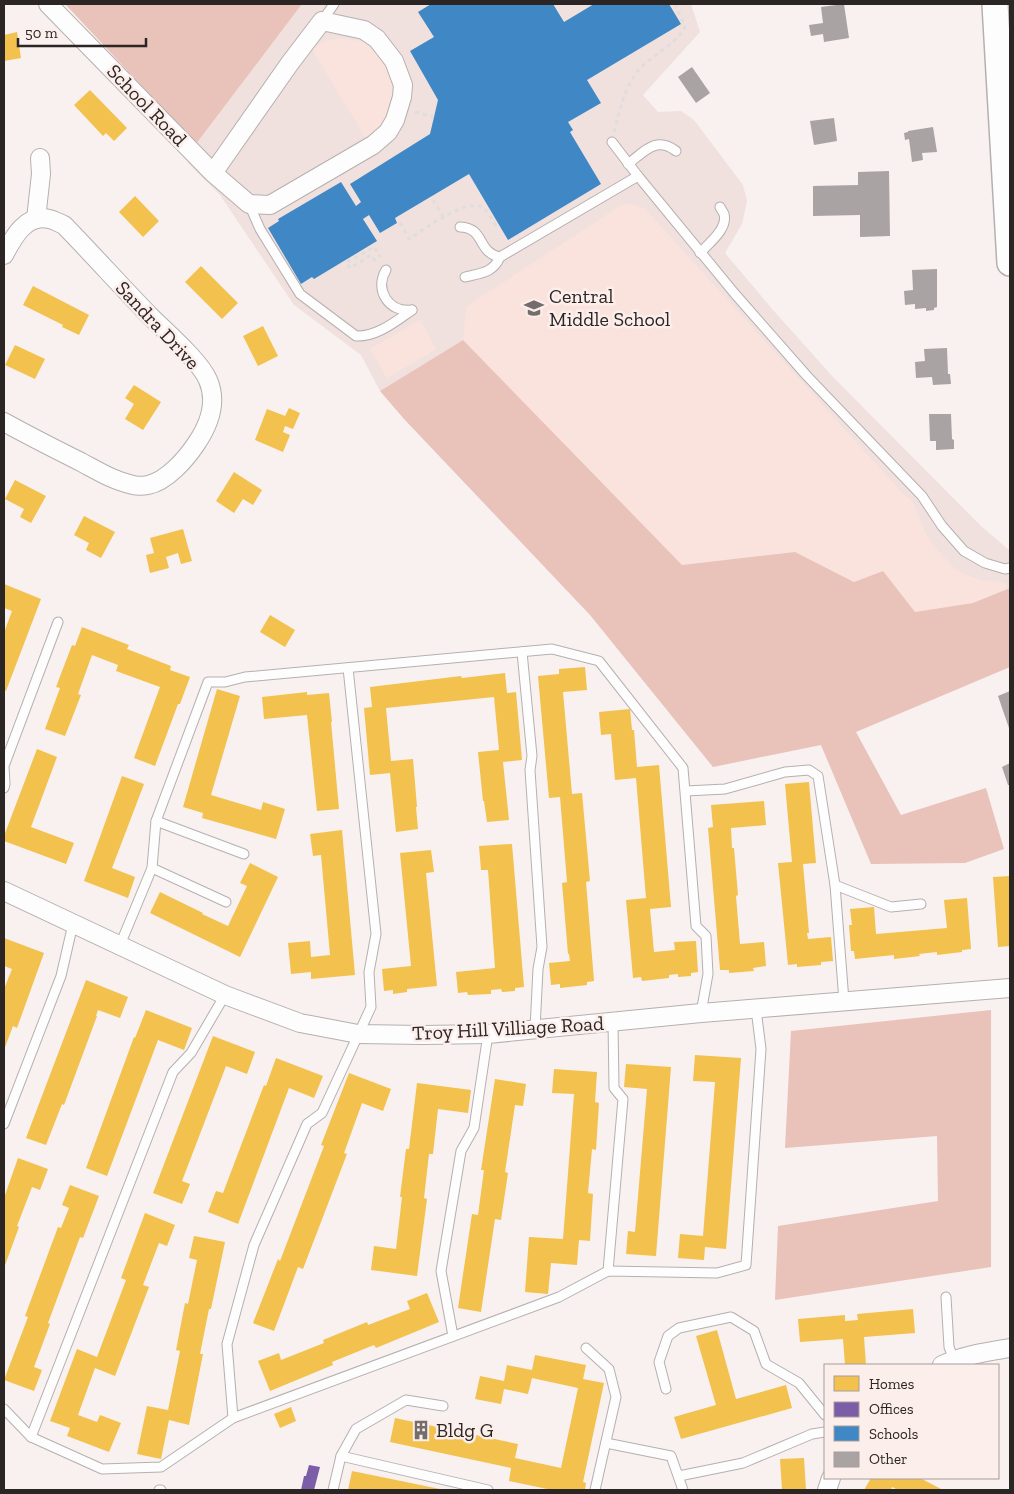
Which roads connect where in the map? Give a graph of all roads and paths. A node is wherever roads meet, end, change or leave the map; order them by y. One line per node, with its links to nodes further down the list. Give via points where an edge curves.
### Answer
1 (48, 4): 13 (street, School Road)
2 (334, 4): 5 (lane)
3 (675, 4): 9 (path, via 685,27 681,36 652,58 626,90)
4 (995, 4): 6 (street)
5 (322, 22): 13 (street); 16 (street, via 364,30 377,39 394,61 403,85 394,120 388,132 373,145 270,205)
6 (1005, 87): 28 (street)
7 (415, 112): 8 (path)
8 (434, 117)
9 (612, 142): 12 (lane)
10 (676, 151): 12 (lane, via 668,144 654,145)
11 (40, 158): 19 (street, via 42,174)
12 (628, 164): 14 (lane)
13 (213, 173): 16 (street, School Road)
14 (638, 176): 23 (lane); 26 (lane)
15 (433, 200): 18 (path)
16 (249, 204): 29 (lane, via 260,229 300,294 356,336 366,337 412,310 398,309 383,294 382,277)
17 (720, 207): 23 (lane, via 725,215 724,224)
18 (444, 218)
19 (36, 219): 24 (street, via 14,236); 31 (street, Sandra Drive, via 48,219 64,225 193,359 211,389 211,412 203,434 180,464 157,481 135,486 115,480)
20 (400, 223): 22 (path)
21 (460, 227): 26 (lane, via 474,231 487,250)
22 (409, 239)
23 (700, 253): 32 (lane, via 807,376 922,496 964,551 985,563)
24 (4, 255)
25 (380, 257): 27 (path, via 374,247 346,263 350,268 371,255)
26 (500, 257): 30 (lane, via 497,265 486,272)
27 (375, 261)
28 (1010, 263)
29 (386, 270)
30 (465, 277)
31 (4, 422)
32 (1010, 568)
33 (58, 622): 36 (lane, via 4,766)
34 (522, 652): 35 (lane); 37 (lane, via 552,649 599,661 683,768); 53 (lane, via 532,756 530,770 542,947)
35 (348, 668): 38 (lane, via 208,682); 54 (lane, via 376,934 369,972 370,1007)
36 (4, 788)
37 (686, 791): 41 (lane, via 725,789 785,772 809,770 818,776); 51 (lane, via 696,926 706,936 708,974)
38 (156, 821): 39 (lane); 40 (lane)
39 (244, 854)
40 (152, 868): 43 (lane); 46 (lane)
41 (836, 885): 44 (lane, via 891,907); 49 (lane)
42 (4, 892): 45 (street, Troy Hill Villiage Road)
43 (226, 902)
44 (921, 904)
45 (74, 924): 46 (street, Troy Hill Villiage Road); 56 (lane, via 61,976)
46 (120, 945): 48 (street, Troy Hill Villiage Road)
47 (1010, 988): 49 (street, Troy Hill Villiage Road)
48 (225, 994): 54 (street, Troy Hill Villiage Road, via 300,1023); 69 (lane, via 191,1053 174,1072)
49 (844, 1001): 50 (street, Troy Hill Villiage Road)
50 (756, 1009): 51 (street, Troy Hill Villiage Road); 57 (lane, via 761,1049 746,1265 717,1273)
51 (701, 1013): 52 (street, Troy Hill Villiage Road)
52 (613, 1022): 53 (street, Troy Hill Villiage Road); 57 (lane, via 614,1088 623,1099)
53 (535, 1029): 55 (street, Troy Hill Villiage Road)
54 (358, 1034): 55 (street, Troy Hill Villiage Road); 67 (lane, via 322,1113 307,1124 254,1245 226,1344)
55 (488, 1034): 59 (lane, via 474,1128 461,1151 441,1271)
56 (4, 1124)
57 (608, 1271): 59 (lane, via 559,1296)
58 (946, 1297): 62 (lane)
59 (454, 1336): 67 (lane)
60 (586, 1348): 70 (lane, via 609,1369 616,1397)
61 (1010, 1348): 62 (street)
62 (948, 1363)
63 (666, 1389): 66 (lane, via 659,1362 668,1336 679,1328 732,1317 754,1331 766,1364 799,1383)
64 (443, 1406): 71 (lane, via 406,1400 356,1429)
65 (4, 1409): 69 (lane)
66 (824, 1414)
67 (233, 1418): 69 (lane, via 161,1467 102,1469)
68 (824, 1432): 72 (lane, via 812,1434 743,1463)
69 (31, 1437)
70 (606, 1443): 72 (lane, via 671,1456); 75 (lane)
71 (341, 1456): 73 (lane); 74 (lane)
72 (679, 1476): 76 (lane)
73 (333, 1490)
74 (488, 1490)
75 (595, 1490)
76 (683, 1490)

